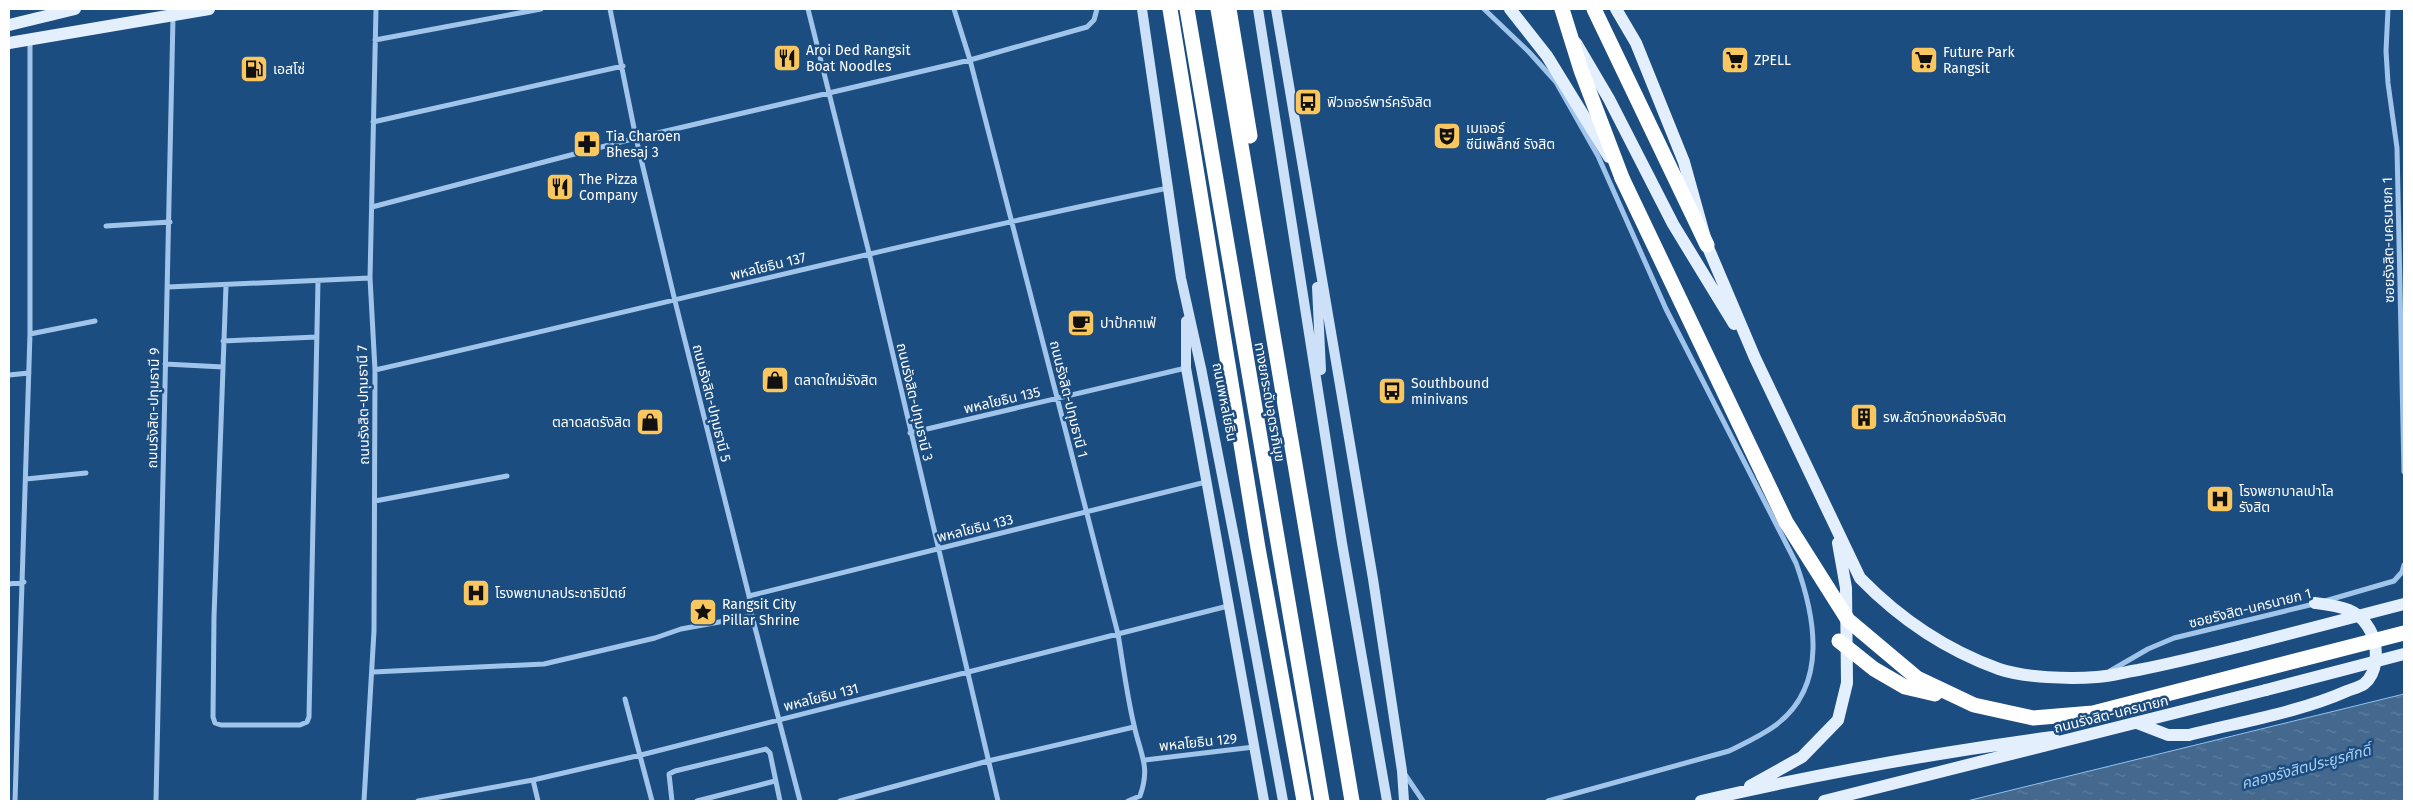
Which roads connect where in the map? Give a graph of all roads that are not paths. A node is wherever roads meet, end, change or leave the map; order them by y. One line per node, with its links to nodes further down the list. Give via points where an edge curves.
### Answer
1 (75, 9): 25 (main road)
2 (209, 9): 24 (main road)
3 (376, 9): 27 (street, ถนนรังสิต-ปทุมธานี 7)
4 (541, 9): 27 (street)
5 (610, 9): 30 (street, ถนนรังสิต-ปทุมธานี 5)
6 (808, 9): 32 (street, ถนนรังสิต-ปทุมธานี 3)
7 (954, 9): 29 (street, ถนนรังสิต-ปทุมธานี 1)
8 (1097, 9): 29 (street, via 1094,20 1087,27)
9 (1142, 9): 36 (main road, ถนนพหลโยธิน)
10 (1170, 9): 117 (highway, ถนนพหลโยธิน, via 1258,548)
11 (1175, 9): 31 (highway)
12 (1186, 9): 31 (highway, ทางยกระดับอุตราภิมุข)
13 (1218, 9): 119 (highway, ทางยกระดับอุตราภิมุข)
14 (1229, 9): 120 (highway)
15 (1258, 9): 62 (main road)
16 (1276, 9): 41 (main road)
17 (1484, 9): 124 (street, via 1556,82 1598,156 1666,309 1796,563 1809,600 1815,647 1806,686 1796,704 1777,724 1755,738 1729,751)
18 (1510, 9): 35 (main road, bridge, via 1547,56)
19 (1556, 9): 54 (main road, via 1609,98 1672,224)
20 (1562, 9): 35 (highway, bridge, via 1580,70)
21 (1594, 9): 42 (highway)
22 (1616, 9): 42 (main road, via 1636,43 1684,162)
23 (2388, 9): 64 (street, ซอยรังสิต-นครนายก 1, via 2388,75 2397,148)
24 (173, 16): 26 (main road); 39 (street, ถนนรังสิต-ปทุมธานี 9)
25 (9, 25)
26 (30, 40): 28 (main road); 51 (street)
27 (374, 40): 33 (street, ถนนรังสิต-ปทุมธานี 7)
28 (9, 43)
29 (970, 60): 32 (street); 38 (street, ถนนรังสิต-ปทุมธานี 1)
30 (623, 66): 33 (street); 34 (street, ถนนรังสิต-ปทุมธานี 5)
31 (1199, 79): 118 (highway, ทางยกระดับอุตราภิมุข)
32 (828, 95): 34 (street); 43 (street, ถนนรังสิต-ปทุมธานี 3)
33 (373, 122): 37 (street, ถนนรังสิต-ปทุมธานี 7)
34 (636, 138): 37 (street); 48 (street, ถนนรังสิต-ปทุมธานี 5)
35 (1622, 178): 89 (highway, bridge, via 1786,522 1848,620 1917,678)
36 (1168, 188): 38 (street, พหลโยธิน 137); 49 (main road, ถนนพหลโยธิน)
37 (372, 206): 44 (street, ถนนรังสิต-ปทุมธานี 7)
38 (1012, 220): 43 (street, พหลโยธิน 137); 61 (street, ถนนรังสิต-ปทุมธานี 1)
39 (170, 222): 40 (street); 47 (street, ถนนรังสิต-ปทุมธานี 9)
40 (106, 226)
41 (1314, 237): 62 (main road); 98 (main road, via 1372,572)
42 (1707, 245): 54 (main road)
43 (869, 253): 48 (street, พหลโยธิน 137); 63 (street, ถนนรังสิต-ปทุมธานี 3)
44 (370, 278): 45 (street); 58 (street, ถนนรังสิต-ปทุมธานี 7)
45 (318, 281): 46 (street); 52 (street)
46 (226, 285): 47 (street); 53 (street)
47 (168, 287): 55 (street, ถนนรังสิต-ปทุมธานี 9)
48 (675, 301): 58 (street, พหลโยธิน 137); 76 (street, ถนนรังสิต-ปทุมธานี 5)
49 (1186, 303): 57 (main road); 116 (main road, ถนนพหลโยธิน)
50 (95, 321): 51 (street)
51 (30, 334): 59 (street)
52 (317, 337): 53 (street); 56 (street, via 309,717 300,725 221,725 213,717)
53 (223, 341): 56 (street)
54 (1756, 358): 71 (main road)
55 (165, 364): 56 (street); 103 (street, ถนนรังสิต-ปทุมธานี 9)
56 (222, 367)
57 (1186, 368): 61 (street, พหลโยธิน 135); 68 (main road)
58 (375, 370): 69 (street, ถนนรังสิต-ปทุมธานี 7)
59 (29, 373): 60 (street); 67 (street)
60 (9, 376)
61 (1058, 398): 63 (street, พหลโยธิน 135); 70 (street, ถนนรังสิต-ปทุมธานี 1)
62 (1324, 428): 121 (main road)
63 (910, 433): 72 (street, ถนนรังสิต-ปทุมธานี 3)
64 (2404, 472)
65 (86, 473): 67 (street)
66 (506, 476): 69 (street)
67 (26, 479): 74 (street)
68 (1207, 482): 70 (street, พหลโยธิน 133); 79 (main road)
69 (374, 502): 85 (street, ถนนรังสิต-ปทุมธานี 7)
70 (1087, 512): 72 (street, พหลโยธิน 133); 82 (street, ถนนรังสิต-ปทุมธานี 1)
71 (1836, 529): 87 (main road, via 1860,578 1876,595 1954,650 2000,670 2052,678); 101 (main road, via 1846,588 1847,683 1838,720 1802,757)
72 (938, 549): 76 (street, พหลโยธิน 133); 86 (street, ถนนรังสิต-ปทุมธานี 3)
73 (2404, 564): 77 (street, ซอยรังสิต-นครนายก 1, via 2394,581)
74 (24, 582): 75 (street); 102 (street)
75 (9, 584)
76 (749, 596): 80 (street, ถนนรังสิต-ปทุมธานี 5)
77 (2315, 604): 87 (street, ซอยรังสิต-นครนายก 1, via 2174,638 2148,648); 91 (main road, via 2339,606 2356,612 2372,634 2376,661 2364,684 2329,699 2190,734 2168,735)
78 (2404, 604): 87 (main road, bridge, via 2171,663)
79 (1228, 606): 82 (street, พหลโยธิน 131); 94 (main road)
80 (752, 616): 85 (street, via 681,629 544,664); 90 (street, ถนนรังสิต-ปทุมธานี 5)
81 (2404, 633): 89 (highway, bridge, via 2093,713 2033,718)
82 (1118, 634): 86 (street, พหลโยธิน 131); 92 (street, ถนนรังสิต-ปทุมธานี 1)
83 (1839, 641): 89 (highway, bridge, via 1874,669 1905,687)
84 (2404, 654): 91 (main road, ถนนรังสิต-นครนายก, bridge)
85 (373, 672): 104 (street, ถนนรังสิต-ปทุมธานี 7)
86 (968, 672): 90 (street, พหลโยธิน 131); 97 (street, ถนนรังสิต-ปทุมธานี 3)
87 (2098, 677)
88 (625, 699): 95 (street)
89 (1966, 701)
90 (778, 720): 95 (street, พหลโยธิน 131); 111 (street, ถนนรังสิต-ปทุมธานี 5)
91 (2137, 723): 93 (main road, ถนนรังสิต-นครนายก)
92 (1134, 726): 96 (street, ถนนรังสิต-ปทุมธานี 1); 97 (street)
93 (2107, 730): 101 (main road, via 1939,753); 126 (main road, ถนนรังสิต-นครนายก)
94 (1254, 748): 96 (street, พหลโยธิน 129); 115 (main road)
95 (641, 755): 99 (street, พหลโยธิน 131); 107 (street)
96 (1145, 760): 114 (street, ถนนรังสิต-ปทุมธานี 1, via 1144,786 1140,796)
97 (988, 761): 112 (street); 113 (street, ถนนรังสิต-ปทุมธานี 3)
98 (1402, 770): 122 (main road); 123 (street)
99 (533, 780): 105 (street, พหลโยธิน 131); 106 (street)
100 (775, 781): 108 (street, via 770,753 762,749 669,774); 109 (street); 110 (street)
101 (1737, 793): 125 (main road)
102 (15, 801)
103 (156, 801)
104 (364, 801)
105 (418, 801)
106 (538, 801)
107 (652, 801)
108 (672, 801)
109 (697, 801)
110 (780, 801)
111 (800, 801)
112 (840, 801)
113 (998, 801)
114 (1128, 801)
115 (1264, 801)
116 (1283, 801)
117 (1304, 801)
118 (1322, 801)
119 (1352, 801)
120 (1360, 801)
121 (1387, 801)
122 (1404, 801)
123 (1423, 801)
124 (1548, 801)
125 (1700, 801)
126 (1824, 801)

